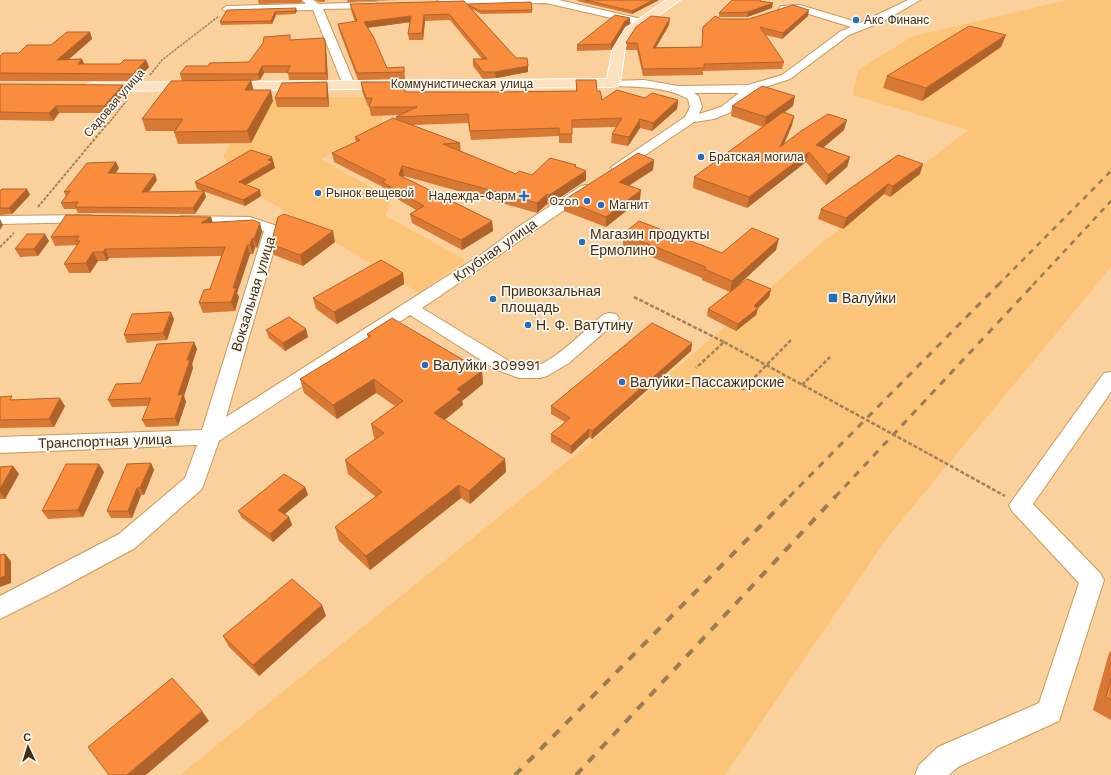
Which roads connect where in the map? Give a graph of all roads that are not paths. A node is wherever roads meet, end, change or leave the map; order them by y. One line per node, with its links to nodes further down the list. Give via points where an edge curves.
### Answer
1 (307, 0): 7 (street)
2 (546, 0): 5 (street); 10 (street)
3 (674, 0): 10 (main road)
4 (915, 0): 11 (street)
5 (427, 4)
6 (388, 5): 7 (street)
7 (317, 7): 8 (street); 13 (street)
8 (227, 9)
9 (777, 10): 11 (street, via 793,6)
10 (642, 22): 12 (main road, via 630,31 619,47)
11 (861, 27): 16 (street, via 845,34 786,77)
12 (613, 83): 13 (main road, Коммунистическая улица); 15 (street, via 646,84)
13 (349, 85): 14 (main road, Коммунистическая улица)
14 (77, 86)
15 (674, 89): 16 (street); 17 (street, via 693,97 696,107)
16 (749, 89): 17 (street, via 726,110 710,116)
17 (690, 118): 21 (street, Клубная улица)
18 (101, 218): 20 (street)
19 (172, 219): 24 (street, Вокзальная улица, via 250,221 272,229)
20 (0, 220)
21 (410, 308): 22 (street, via 502,365 518,372 540,372 563,359); 24 (street, Клубная улица)
22 (610, 318)
23 (1111, 378): 27 (street, via 1020,505 1092,580 1049,712 948,757)
24 (210, 437): 25 (street, Транспортная улица); 26 (street, via 194,483 127,541)
25 (0, 445)
26 (0, 608)
27 (929, 775)

